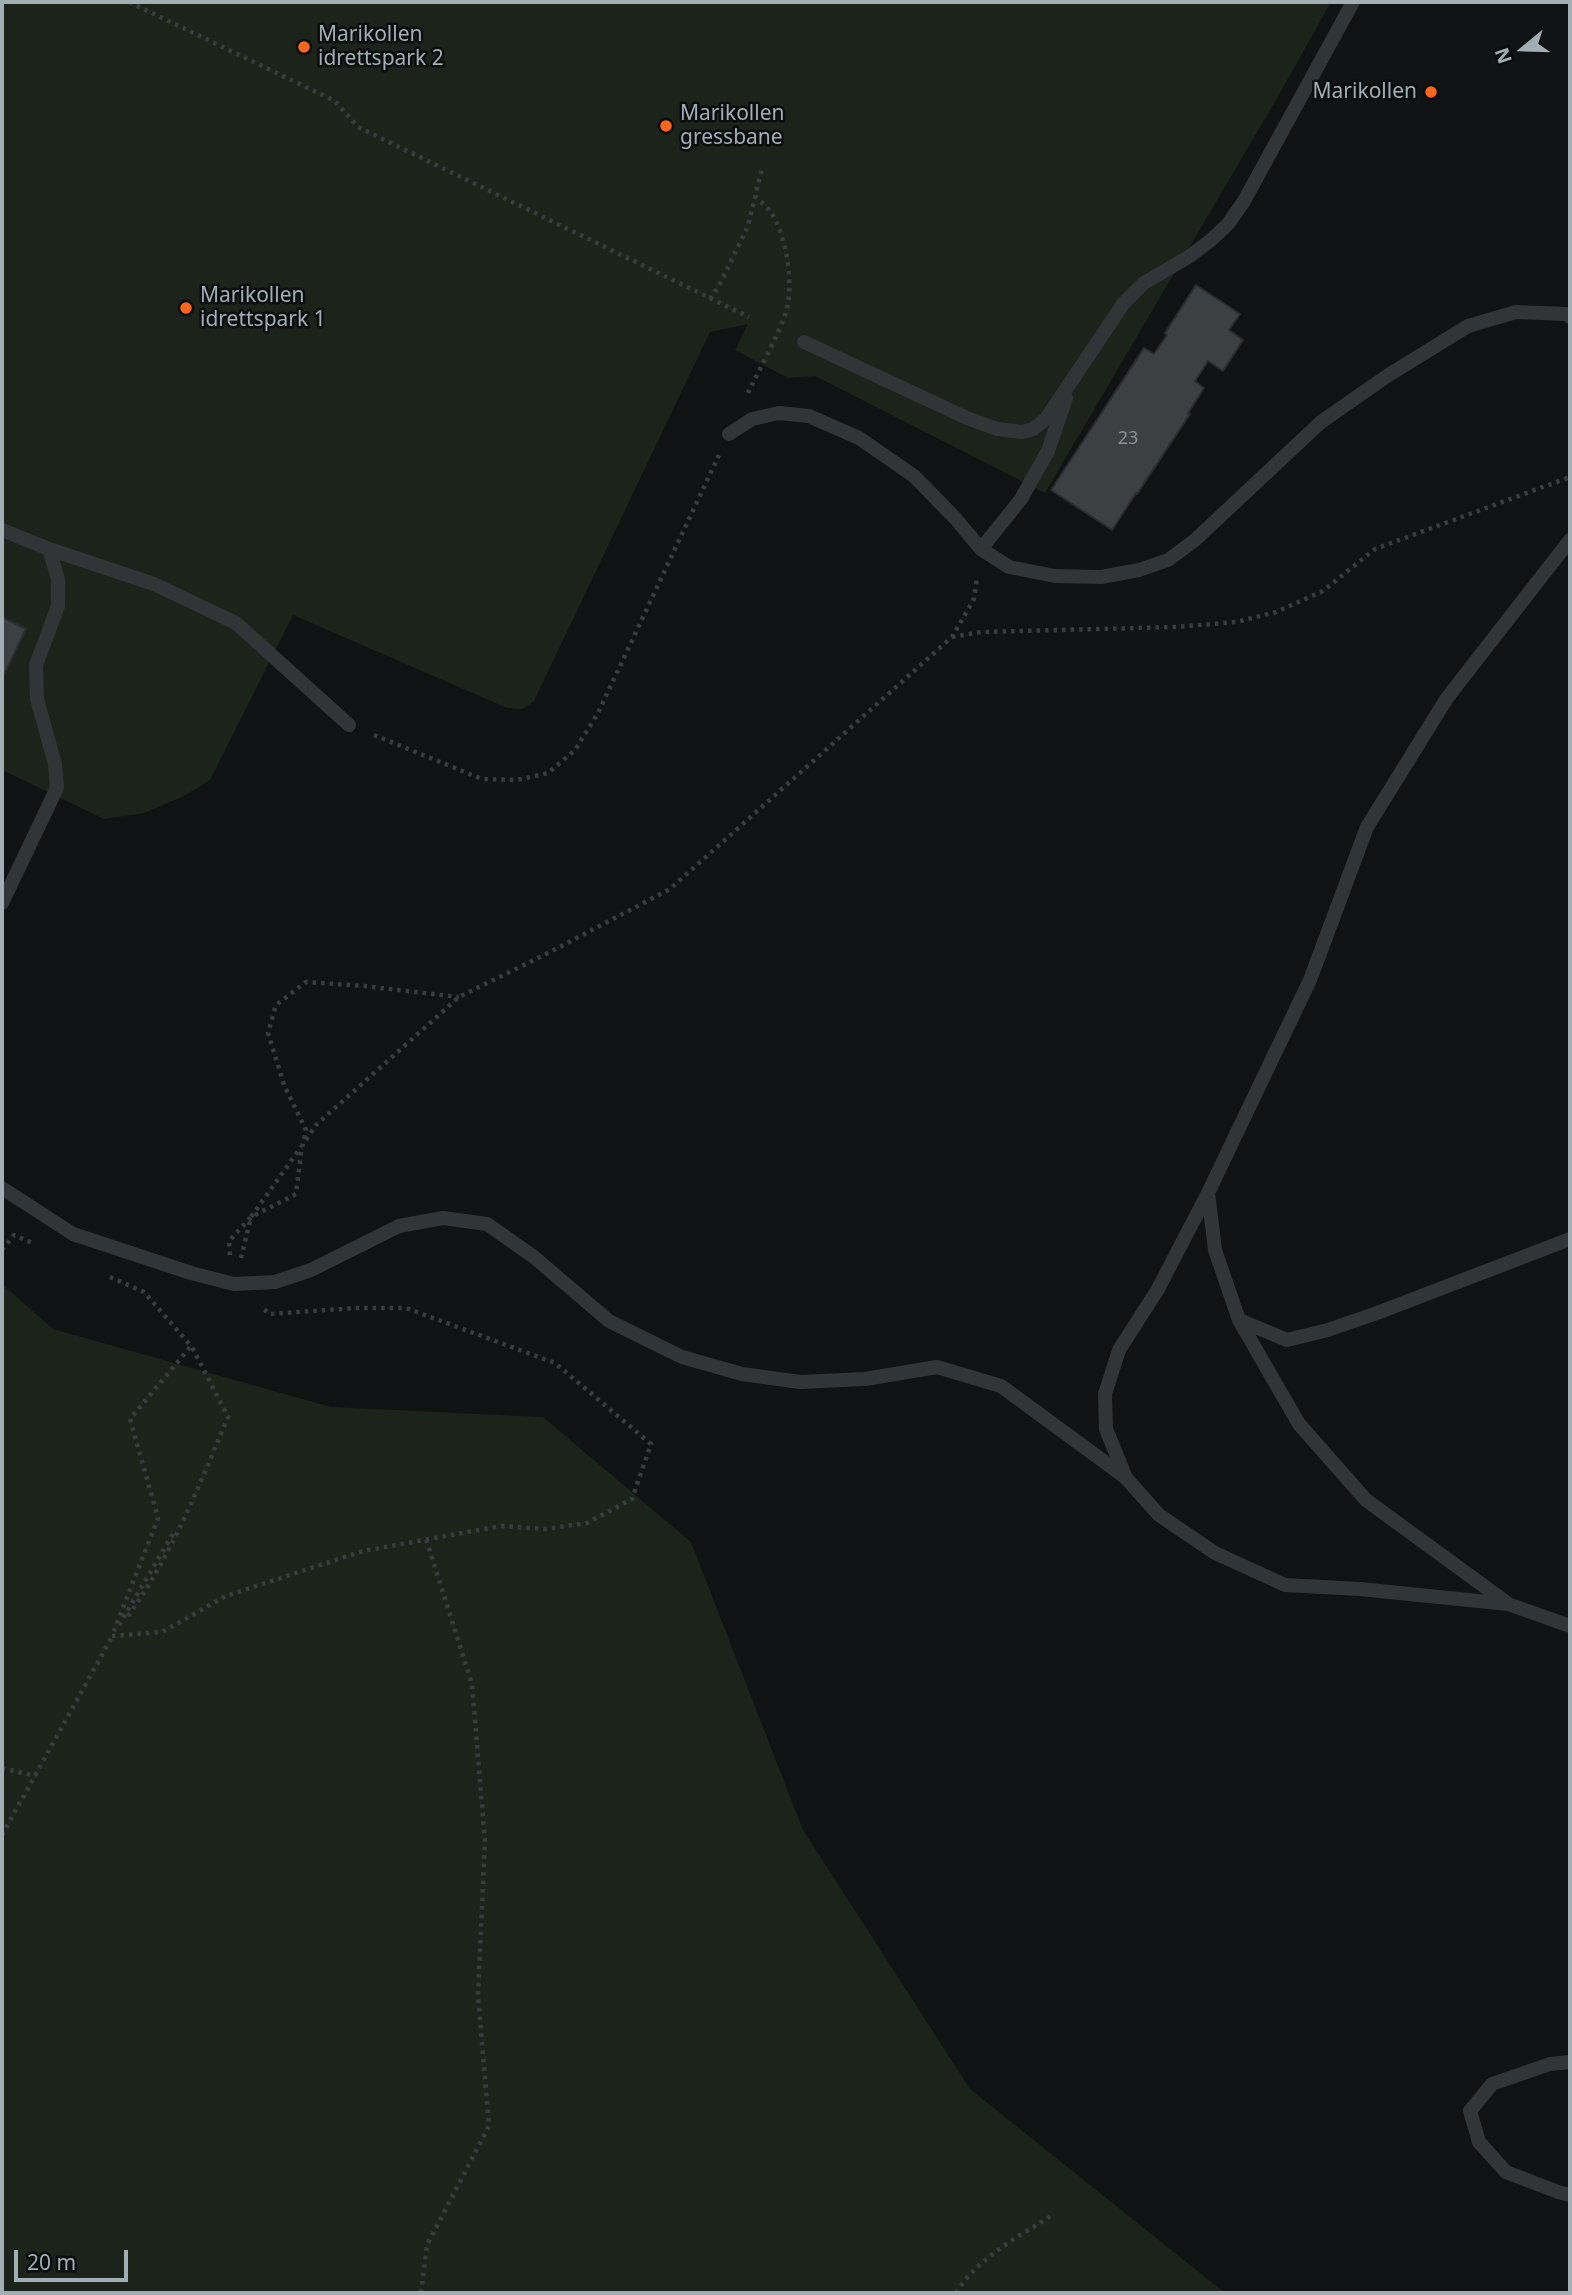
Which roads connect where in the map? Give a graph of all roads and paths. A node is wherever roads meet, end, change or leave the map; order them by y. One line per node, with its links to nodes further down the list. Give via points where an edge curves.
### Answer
1 (129, 2): 5 (path, via 335,101 358,127)
2 (1353, 2): 9 (lane, via 1228,224 1190,257 1144,283 1112,320)
3 (762, 168): 4 (path)
4 (755, 196): 5 (path, via 748,226); 10 (path, via 771,212 780,232 788,259 790,295 786,314)
5 (710, 299): 6 (path)
6 (749, 317)
7 (1570, 317): 14 (lane, via 1516,312 1468,326 1321,422 1168,560 1101,577 1055,576 1009,567)
8 (804, 342): 9 (lane, via 967,418 1007,431 1033,429)
9 (1072, 380): 14 (lane, via 1048,451 1021,499)
10 (729, 433): 14 (lane, via 752,419 779,413 809,416 859,438 914,476); 17 (path, via 598,713 575,750 548,773 517,780 482,779)
11 (1570, 477): 16 (path, via 1375,549 1323,591 1276,612 1236,622 1188,626 981,632)
12 (2, 530): 15 (lane)
13 (1570, 540): 21 (lane, via 1447,698 1367,827 1310,980)
14 (981, 549): 16 (path, via 974,599)
15 (49, 550): 17 (lane, via 154,584 236,623); 18 (lane, via 58,579 58,606 36,664 37,699 57,788)
16 (952, 637): 19 (path, via 670,890)
17 (349, 725)
18 (2, 903)
19 (459, 996): 22 (path, via 316,1125); 22 (path, via 306,982 276,1004 268,1033 284,1085 306,1130 296,1194)
20 (2, 1188): 27 (lane, via 73,1234)
21 (1208, 1193): 28 (lane, via 1215,1250); 30 (lane, via 1158,1289 1119,1350 1105,1394 1106,1429)
22 (251, 1217): 27 (path); 27 (path, via 229,1241)
23 (1570, 1239): 28 (lane, via 1328,1330 1287,1340)
24 (38, 1245): 25 (path, via 14,1234)
25 (2, 1250)
26 (109, 1277): 29 (path, via 144,1292)
27 (234, 1284): 30 (lane, via 275,1282 312,1270 399,1226 443,1218 487,1224 610,1321 682,1357 742,1374 800,1382 865,1379 937,1367 1001,1386); 32 (path, via 269,1314 406,1308 555,1363 651,1444 632,1499 587,1523 501,1526)
28 (1239, 1321): 33 (lane, via 1298,1424 1366,1500)
29 (191, 1346): 35 (path, via 130,1419 158,1518); 35 (path, via 228,1417 183,1525)
30 (1126, 1478): 33 (lane, via 1159,1515 1204,1546 1285,1585)
31 (174, 1532): 35 (path)
32 (426, 1539): 35 (path, via 363,1551 226,1596 162,1632); 42 (path, via 472,1684 485,1841 478,1995 489,2126 427,2245)
33 (1508, 1604): 34 (lane)
34 (1570, 1626)
35 (113, 1636): 37 (path)
36 (2, 1768): 37 (path)
37 (36, 1776): 38 (path)
38 (2, 1835)
39 (1570, 2062): 40 (lane, via 1549,2064 1492,2084 1470,2111 1479,2142 1506,2172)
40 (1570, 2195)
41 (1051, 2216): 43 (path, via 992,2253)
42 (422, 2293)
43 (956, 2293)

